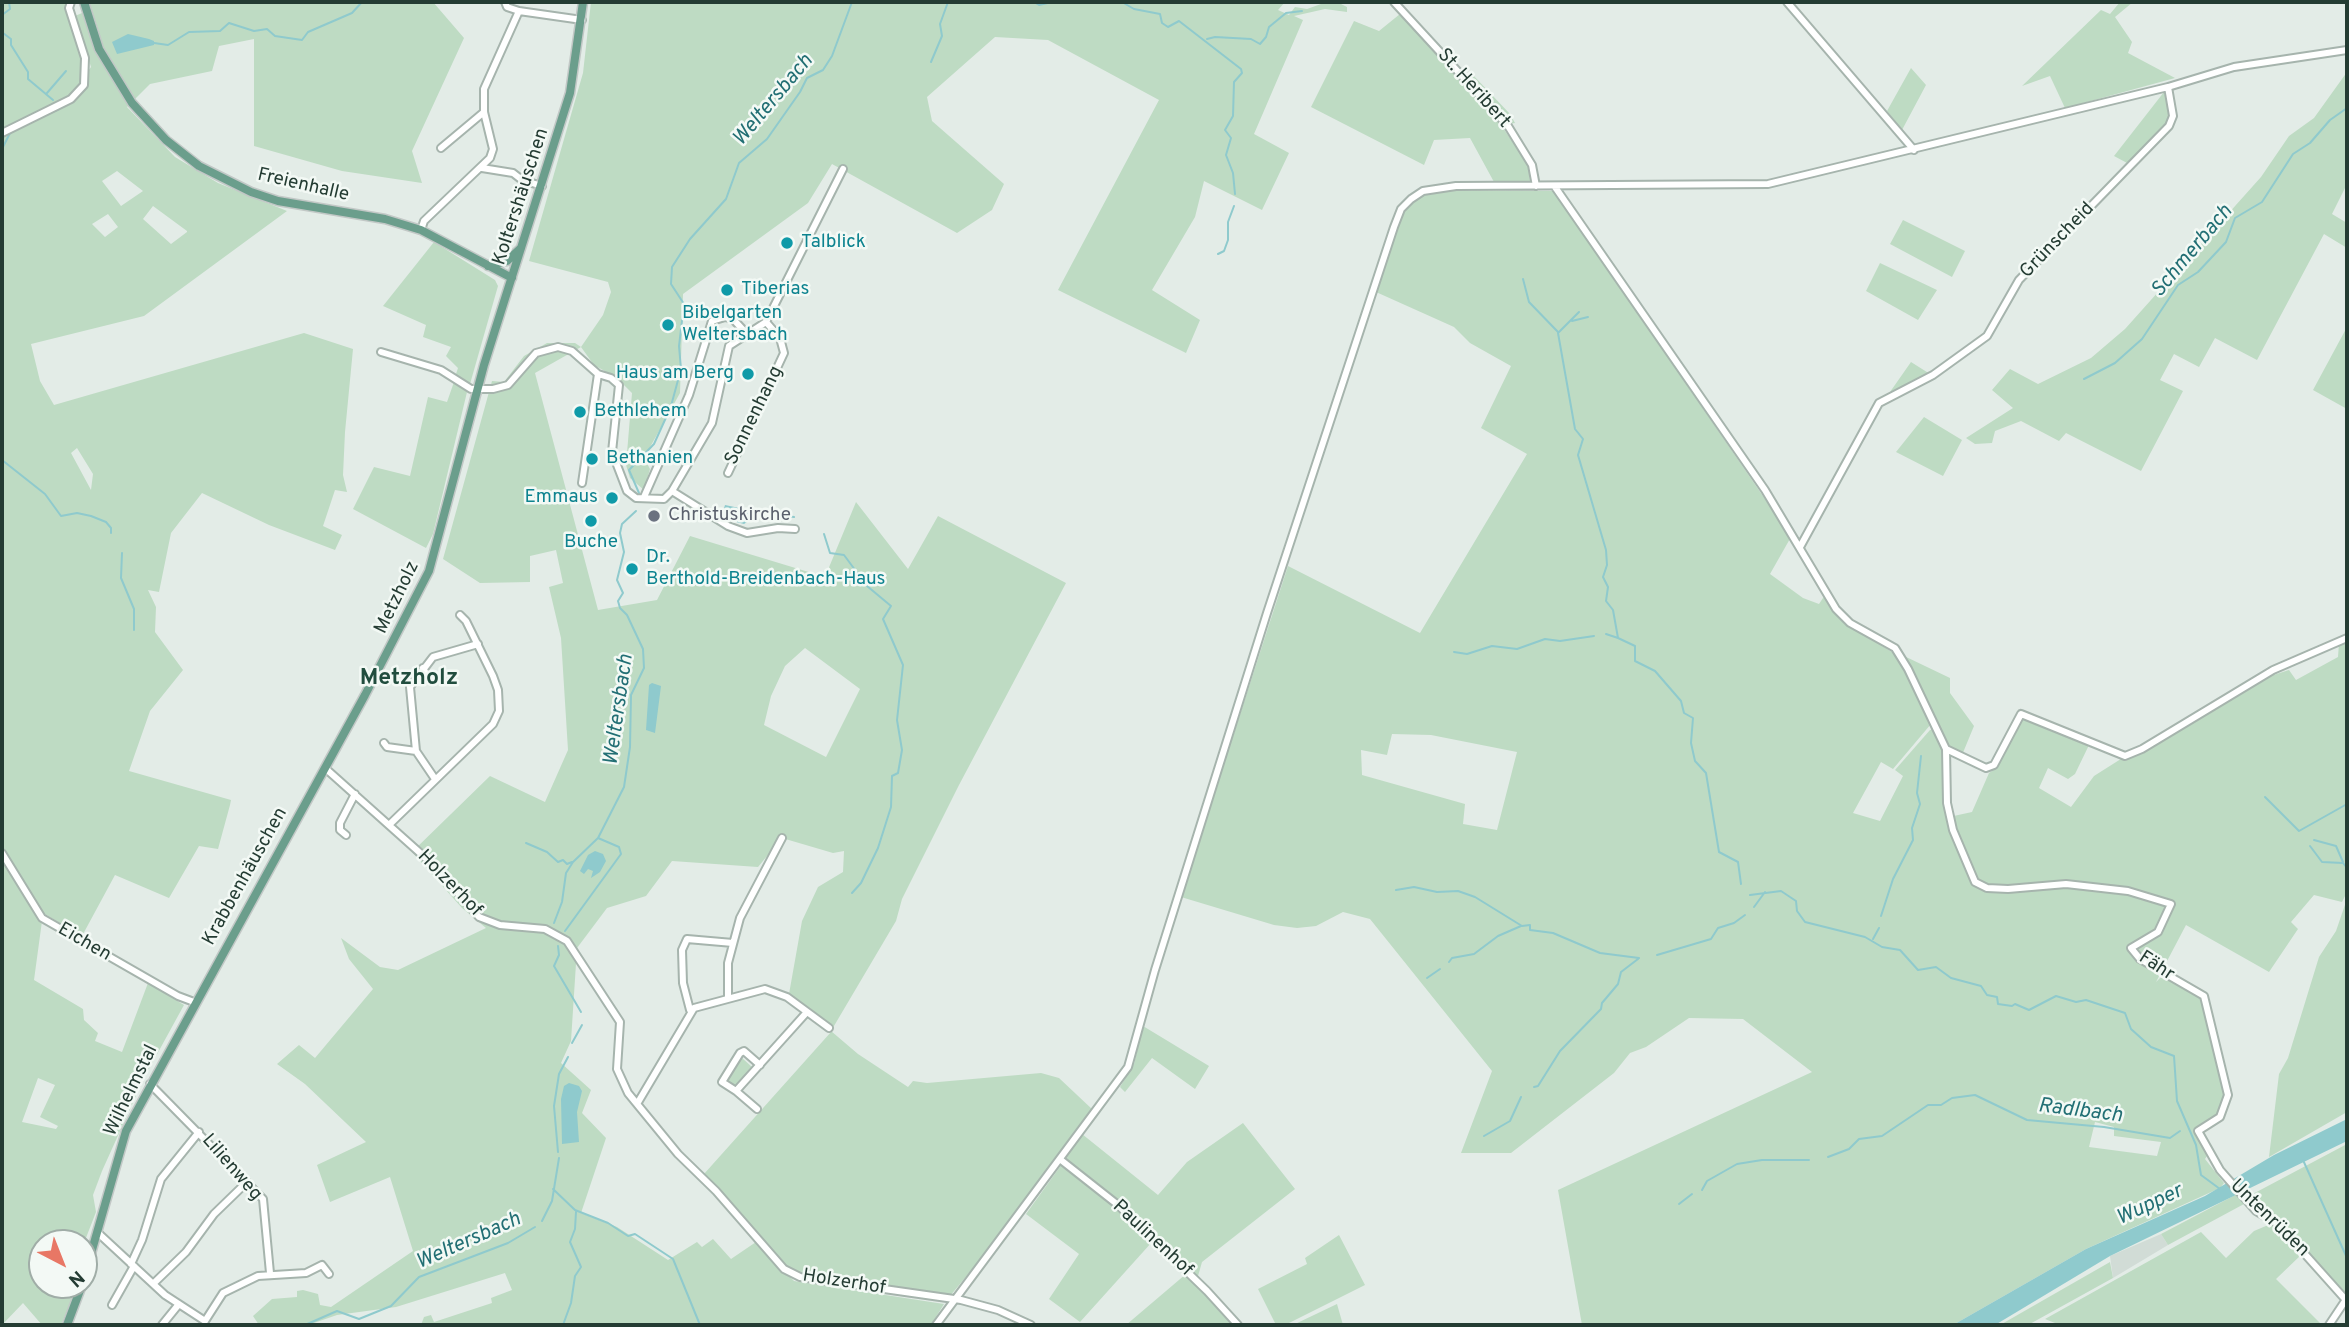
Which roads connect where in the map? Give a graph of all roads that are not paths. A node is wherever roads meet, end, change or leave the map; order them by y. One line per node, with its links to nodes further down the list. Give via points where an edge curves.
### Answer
1 (71, 2): 12 (street, via 85,58 84,85 71,99)
2 (84, 2): 20 (main road, Freienhalle, via 99,49 132,103 199,166 278,201 385,219)
3 (505, 2): 7 (street)
4 (583, 2): 8 (main road, Koltershäuschen)
5 (1394, 2): 18 (street, St. Heribert, via 1508,126 1532,165)
6 (1787, 2): 14 (street)
7 (519, 11): 8 (street); 11 (street, via 484,89)
8 (582, 20): 17 (main road, Koltershäuschen, via 570,93)
9 (2347, 50): 10 (street, via 2234,66)
10 (2168, 87): 14 (street); 34 (street, Grünscheid, via 2172,122 2019,280 1987,336 1933,375 1878,403)
11 (484, 112): 13 (street); 15 (street, via 493,149)
12 (2, 133)
13 (441, 148)
14 (1914, 150): 19 (street, via 1768,184)
15 (482, 168): 17 (street, via 513,173); 20 (street, via 424,221)
16 (842, 169): 24 (street)
17 (542, 186): 21 (main road, Koltershäuschen)
18 (1535, 186): 19 (street); 63 (street, via 1438,188 1423,191 1401,209 1267,613 1132,1057 1122,1080)
19 (1555, 187): 34 (street)
20 (421, 230): 22 (main road, Freienhalle)
21 (523, 246): 22 (main road, via 507,261); 23 (main road, Koltershäuschen)
22 (488, 266): 23 (main road, Freienhalle)
23 (512, 278): 28 (main road, Koltershäuschen)
24 (766, 322): 25 (street); 29 (street, Sonnenhang, via 780,338 783,353)
25 (746, 333): 31 (street, via 729,346 712,423); 32 (street, via 733,319 712,321 689,395)
26 (381, 352): 28 (street, via 441,370 465,386)
27 (598, 374): 28 (street, via 572,351 551,348 530,358 514,381 502,389); 30 (street); 32 (street, via 617,382 621,391 612,452 616,468 632,496)
28 (479, 384): 35 (main road, Koltershäuschen)
29 (728, 474)
30 (582, 483)
31 (672, 491): 32 (street, via 664,499); 33 (street, via 747,533 778,527)
32 (644, 497)
33 (795, 530)
34 (1800, 547): 42 (street, via 1836,609 1850,623 1895,648)
35 (437, 551): 44 (main road, Metzholz, via 409,615)
36 (460, 615): 38 (street)
37 (2347, 638): 42 (street, via 2273,670 2125,756 2021,714 1994,765 1986,768)
38 (478, 644): 39 (street, via 433,657); 45 (street, via 498,690 499,711 493,724)
39 (423, 668): 40 (street); 43 (street, via 410,687)
40 (429, 679)
41 (384, 743): 43 (street)
42 (1946, 749): 64 (street, Fähr, via 1947,803 1975,882 2008,889 2066,884 2128,891 2171,904 2158,932 2131,948 2140,959 2204,996 2228,1095 2220,1117 2198,1131)
43 (416, 751): 45 (street)
44 (325, 768): 46 (street, Holzerhof); 53 (main road, Krabbenhäuschen)
45 (435, 779): 47 (street)
46 (355, 794): 47 (street, Holzerhof); 48 (street, via 340,823)
47 (390, 824): 60 (street, Holzerhof, via 479,917 500,925 545,929 567,941 620,1022 617,1061 622,1083)
48 (346, 835)
49 (782, 838): 51 (street, via 745,907)
50 (2, 853): 53 (street, Eichen, via 42,918)
51 (733, 943): 52 (street); 54 (street, via 687,939 682,950 683,983)
52 (728, 997): 54 (street); 55 (street, via 765,989 787,997)
53 (194, 1002): 58 (main road, Wilhelmstal)
54 (691, 1010): 60 (street)
55 (807, 1012): 56 (street); 57 (street)
56 (829, 1028)
57 (760, 1065): 59 (street); 59 (street, via 744,1051 737,1055 722,1082)
58 (150, 1084): 62 (street, Lilienweg); 66 (main road, Wilhelmstal, via 126,1131)
59 (736, 1091): 61 (street)
60 (637, 1104): 74 (street, Holzerhof, via 784,1269 800,1278)
61 (757, 1109)
62 (199, 1132): 65 (street, Lilienweg); 68 (street, via 161,1179)
63 (1061, 1160): 74 (street); 82 (street, Paulinenhof, via 1118,1205)
64 (2220, 1170): 72 (street, Untenrüden)
65 (247, 1182): 69 (street, Lilienweg, via 263,1199); 71 (street)
66 (98, 1229)
67 (98, 1233): 68 (street)
68 (133, 1265): 71 (street); 76 (street)
69 (270, 1273): 70 (street, via 306,1273 322,1265); 77 (street, via 229,1289)
70 (329, 1274)
71 (153, 1284): 75 (street)
72 (2346, 1298): 83 (street, Untenrüden)
73 (77, 1299): 78 (main road)
74 (953, 1300): 80 (street); 81 (street, Holzerhof, via 998,1310)
75 (179, 1304): 77 (street); 79 (street)
76 (112, 1306)
77 (205, 1323)
78 (67, 1325)
79 (162, 1325)
80 (936, 1325)
81 (1031, 1325)
82 (1238, 1325)
83 (2329, 1325)

